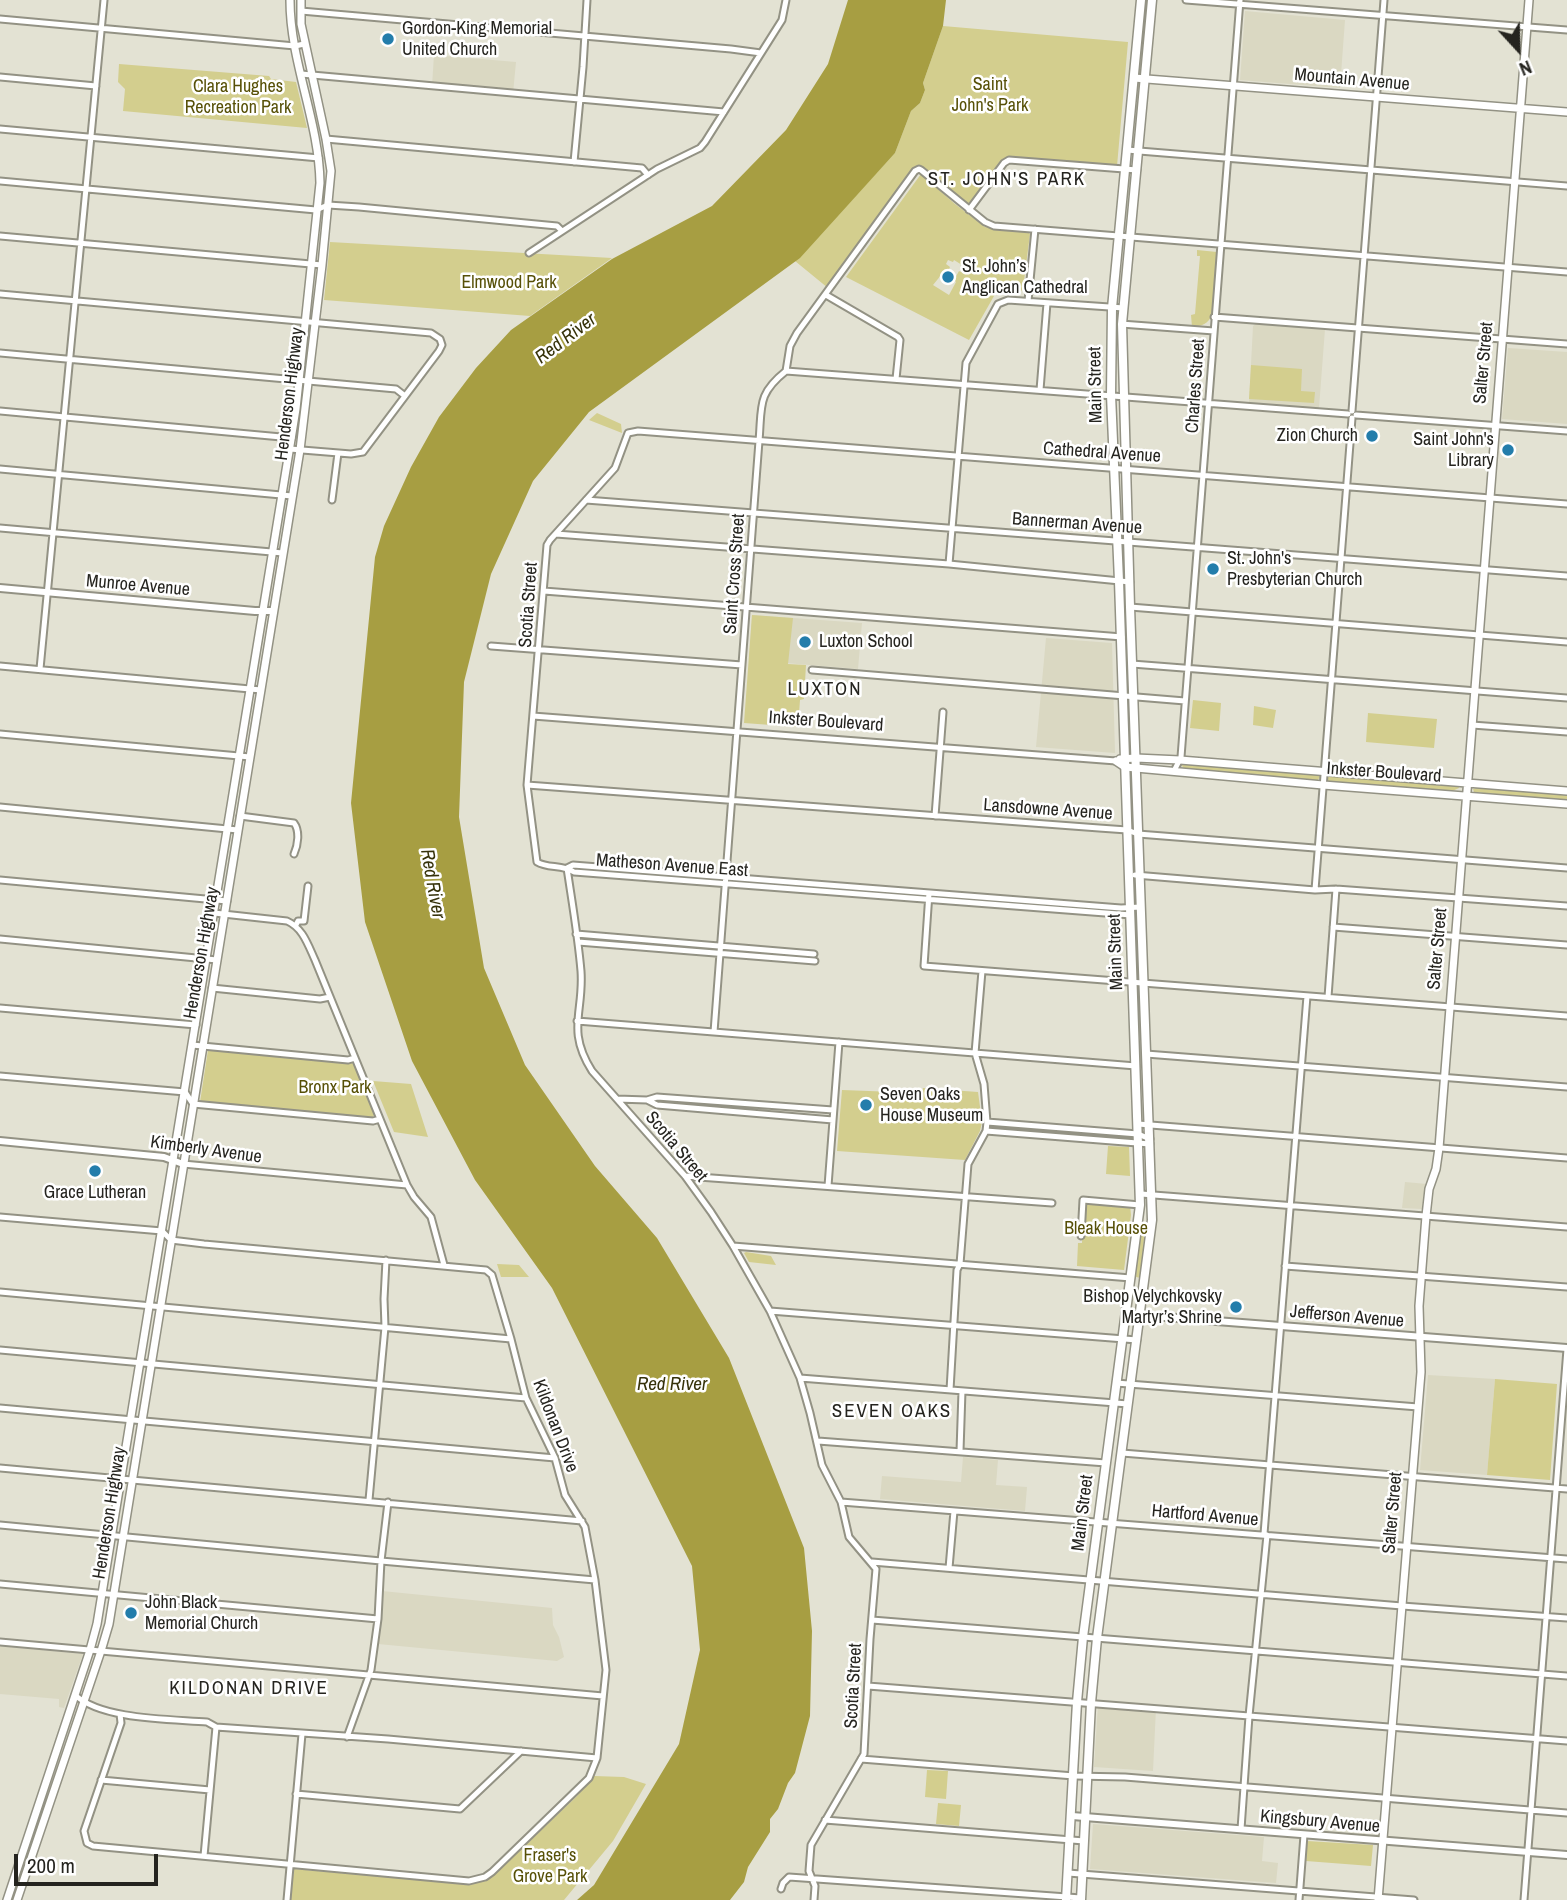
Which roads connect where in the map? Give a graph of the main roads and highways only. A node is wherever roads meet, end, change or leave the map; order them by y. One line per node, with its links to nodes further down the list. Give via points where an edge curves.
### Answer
1 (290, 0): 16 (main road, Henderson Highway, via 320,183 292,438)
2 (301, 0): 17 (main road, Henderson Highway, via 300,24 331,171 300,450)
3 (1141, 0): 6 (main road, Main Street)
4 (1152, 0): 7 (main road, Main Street)
5 (1529, 0): 8 (main road, Salter Street)
6 (1134, 78): 7 (main road, Mountain Avenue); 10 (main road, Main Street, via 1111,324)
7 (1145, 79): 8 (main road, Mountain Avenue); 11 (main road, Main Street, via 1122,324)
8 (1520, 109): 9 (main road, Mountain Avenue); 12 (main road, Salter Street)
9 (1567, 113)
10 (1122, 762): 11 (main road, Inkster Boulevard); 18 (main road, Main Street, via 1141,1195)
11 (1136, 763): 12 (main road, Inkster Boulevard, via 1180,760); 14 (main road, Inkster Boulevard, via 1174,771); 19 (main road, Main Street)
12 (1467, 783): 13 (main road, Inkster Boulevard); 14 (main road, Salter Street)
13 (1567, 791)
14 (1466, 795): 15 (main road, Inkster Boulevard); 30 (main road, Salter Street, via 1439,1148 1429,1189 1421,1275 1418,1408)
15 (1567, 804)
16 (230, 814): 17 (main road); 24 (main road, Henderson Highway, via 103,1592 90,1650)
17 (240, 816): 25 (main road, Henderson Highway, via 109,1623)
18 (1138, 1222): 19 (main road); 20 (main road, Main Street)
19 (1151, 1233): 21 (main road, Main Street)
20 (1109, 1441): 21 (main road); 22 (main road, Main Street)
21 (1122, 1453): 23 (main road, Main Street)
22 (1106, 1463): 23 (main road); 28 (main road, Main Street, via 1077,1702)
23 (1119, 1476): 29 (main road, Main Street, via 1091,1703)
24 (58, 1747): 25 (main road); 26 (main road, Henderson Highway)
25 (68, 1750): 27 (main road, Henderson Highway)
26 (40, 1802): 27 (main road); 31 (main road, Henderson Highway)
27 (49, 1805): 32 (main road, Henderson Highway)
28 (1066, 1899)
29 (1081, 1899)
30 (1378, 1899)
31 (7, 1900)
32 (17, 1900)

